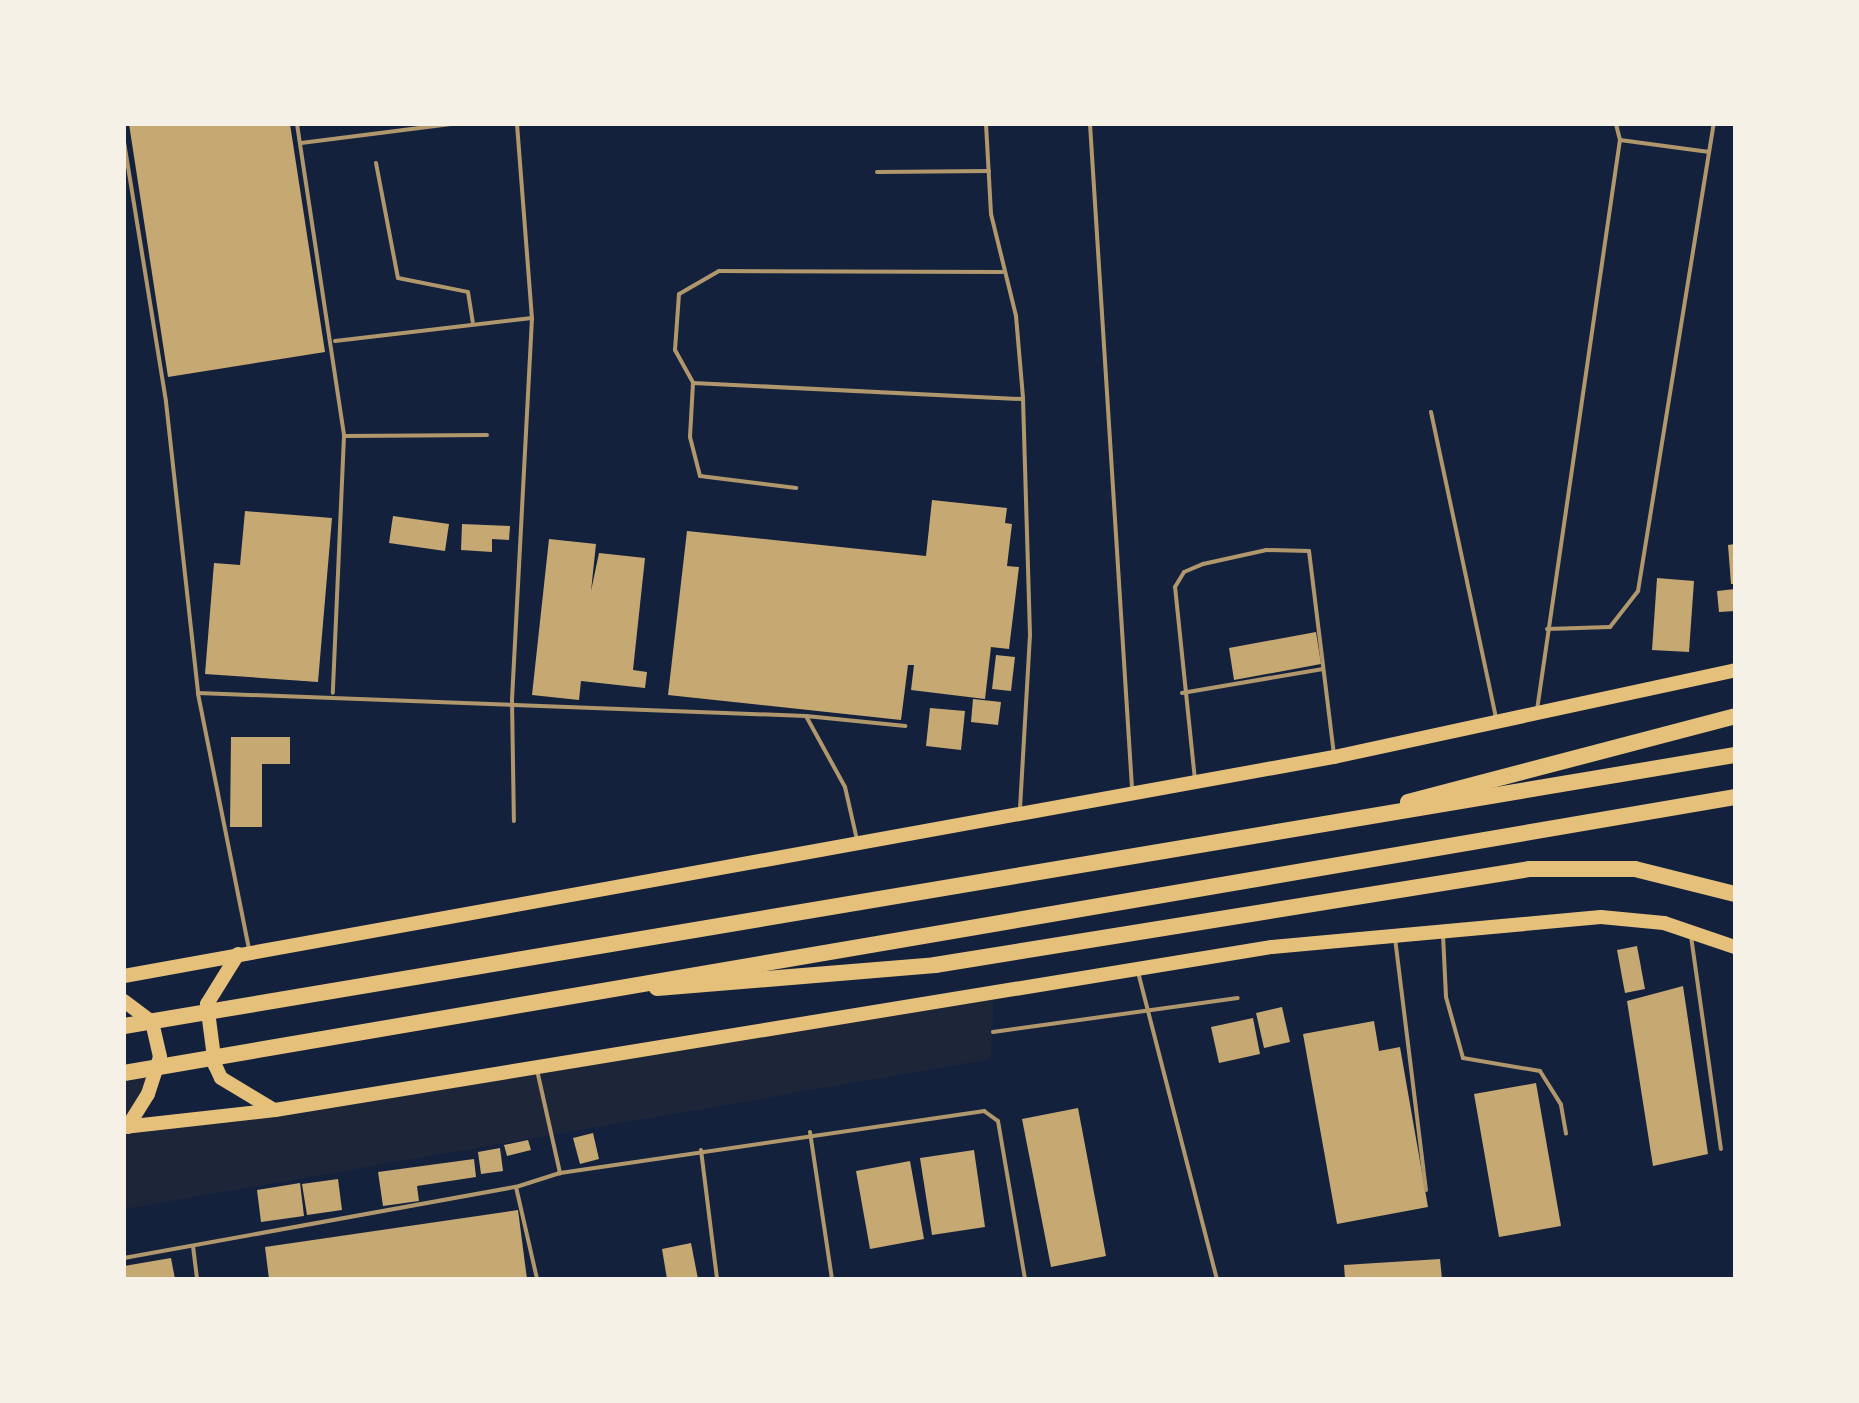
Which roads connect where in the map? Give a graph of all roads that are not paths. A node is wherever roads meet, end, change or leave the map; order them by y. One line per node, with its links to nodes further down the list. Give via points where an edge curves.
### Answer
1 (297, 124): 10 (lane)
2 (451, 124): 10 (lane)
3 (517, 124): 16 (lane)
4 (986, 124): 13 (lane)
5 (1090, 124): 40 (lane)
6 (1616, 124): 8 (lane)
7 (1714, 124): 11 (lane)
8 (1620, 140): 11 (lane); 25 (lane)
9 (124, 142): 28 (lane, via 166,402)
10 (301, 143): 18 (lane)
11 (1710, 152): 25 (lane, via 1638,591 1610,627)
12 (376, 163): 17 (lane, via 398,278 468,292)
13 (989, 171): 14 (lane); 15 (lane)
14 (877, 172)
15 (1002, 272): 19 (lane, via 719,271 679,294 675,350); 20 (lane, via 1016,316)
16 (532, 318): 17 (lane); 31 (lane)
17 (473, 322): 18 (lane)
18 (335, 341): 23 (lane)
19 (693, 383): 20 (lane); 24 (lane, via 690,437 700,476)
20 (1023, 399): 42 (lane, via 1030,635)
21 (1431, 412): 35 (lane)
22 (487, 435): 23 (lane)
23 (344, 436): 29 (lane)
24 (796, 488)
25 (1547, 629): 34 (lane)
26 (1323, 669): 30 (lane); 30 (lane, via 1309,551 1266,550 1203,564 1184,572 1175,587); 38 (lane)
27 (1735, 670): 34 (highway)
28 (198, 693): 29 (lane); 51 (lane)
29 (333, 693): 31 (lane)
30 (1182, 693): 39 (lane)
31 (512, 700): 32 (lane); 43 (lane)
32 (806, 716): 36 (lane); 45 (lane, via 845,787)
33 (1735, 716): 44 (highway, via 1607,745)
34 (1537, 717): 35 (highway)
35 (1498, 724): 38 (highway)
36 (906, 726)
37 (1735, 755): 44 (highway)
38 (1334, 757): 39 (highway)
39 (1195, 780): 40 (highway)
40 (1133, 795): 42 (highway)
41 (1735, 797): 54 (highway)
42 (1020, 813): 45 (highway)
43 (514, 821)
44 (1346, 821): 58 (highway)
45 (857, 840): 51 (highway)
46 (1735, 894): 54 (highway, via 1635,869 1530,869 935,965)
47 (1691, 930): 48 (highway, via 1601,917); 50 (highway); 66 (lane)
48 (1443, 933): 49 (highway); 65 (lane, via 1446,997 1463,1058 1540,1071 1561,1105)
49 (1395, 938): 52 (highway); 70 (lane)
50 (1735, 947)
51 (244, 953): 53 (highway); 62 (highway, via 207,1004 215,1065 221,1078)
52 (1137, 969): 57 (lane); 60 (highway)
53 (124, 976)
54 (589, 991): 61 (highway)
55 (1238, 998): 57 (lane)
56 (124, 1001): 63 (highway, via 152,1022 160,1057)
57 (1148, 1007): 59 (lane); 78 (lane)
58 (124, 1026)
59 (993, 1032)
60 (536, 1067): 62 (highway); 68 (lane)
61 (124, 1073)
62 (275, 1110): 63 (highway)
63 (125, 1127)
64 (810, 1132): 67 (lane); 76 (lane); 77 (lane, via 992,1114)
65 (1566, 1134)
66 (1721, 1149)
67 (701, 1150): 68 (lane); 75 (lane)
68 (560, 1173): 69 (lane)
69 (516, 1187): 71 (lane); 74 (lane)
70 (1426, 1190)
71 (193, 1246): 72 (lane); 73 (lane)
72 (124, 1258)
73 (197, 1279)
74 (537, 1279)
75 (717, 1279)
76 (832, 1279)
77 (1025, 1279)
78 (1217, 1279)

